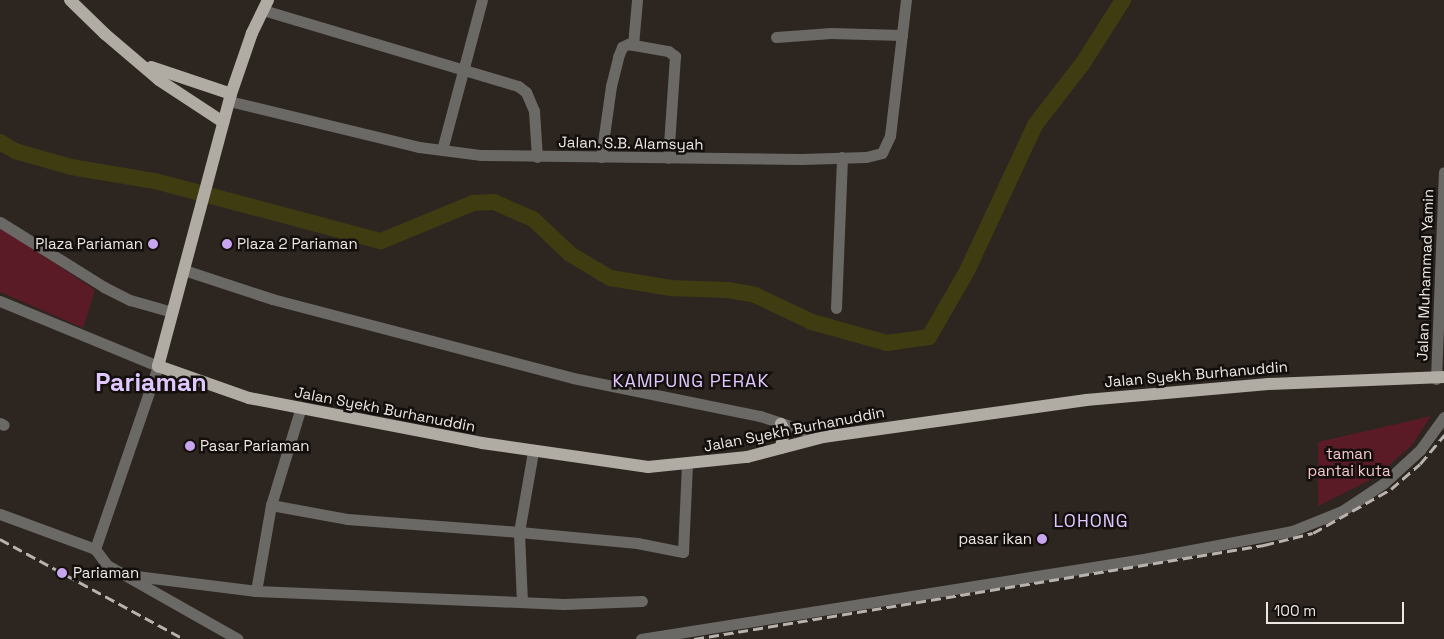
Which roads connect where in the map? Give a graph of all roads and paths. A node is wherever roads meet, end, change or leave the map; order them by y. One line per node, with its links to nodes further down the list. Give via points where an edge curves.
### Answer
1 (70, 0): 9 (main road)
2 (482, 0): 10 (street)
3 (637, 0): 8 (street)
4 (906, 0): 6 (street, Jalan. S.B. Alamsyah)
5 (266, 5): 10 (street); 11 (main road, via 252,33)
6 (902, 35): 7 (street, via 831,32); 16 (street, Jalan. S.B. Alamsyah, via 887,145 875,156)
7 (776, 37)
8 (633, 45): 15 (street, via 622,47 618,57); 17 (street, via 668,51 675,56)
9 (135, 60): 11 (main road); 12 (main road)
10 (463, 70): 13 (street); 14 (street, via 518,86 526,92 534,111)
11 (230, 98): 12 (main road); 13 (street, Jalan. S.B. Alamsyah, via 328,127)
12 (223, 122): 20 (main road)
13 (442, 150): 14 (street, Jalan. S.B. Alamsyah)
14 (537, 157): 15 (street, Jalan. S.B. Alamsyah)
15 (601, 157): 17 (street, Jalan. S.B. Alamsyah)
16 (842, 157): 17 (street, Jalan. S.B. Alamsyah); 22 (street)
17 (668, 158)
18 (1444, 172): 25 (street, Jalan Muhammad Yamin)
19 (0, 222): 23 (street, via 104,287 130,300)
20 (184, 270): 23 (main road); 28 (street, via 272,299 573,378 732,410)
21 (0, 301): 24 (street)
22 (836, 308)
23 (172, 312): 24 (main road)
24 (158, 366): 26 (main road, Jalan Syekh Burhanuddin, via 249,398); 36 (street)
25 (1440, 378): 29 (main road, Jalan Syekh Burhanuddin, via 1268,384 1086,400)
26 (300, 410): 31 (main road, Jalan Syekh Burhanuddin); 33 (street)
27 (1444, 417): 42 (street, via 1420,450 1384,483 1342,511 1292,531 1149,558)
28 (781, 424): 29 (street); 30 (main road, via 784,430)
29 (823, 437): 30 (main road, Jalan Syekh Burhanuddin)
30 (781, 448): 32 (main road, Jalan Syekh Burhanuddin)
31 (533, 452): 32 (main road, Jalan Syekh Burhanuddin, via 648,468); 35 (street)
32 (687, 465): 35 (street, via 683,552 637,543)
33 (271, 506): 35 (street, via 347,519); 38 (street)
34 (0, 514): 36 (street)
35 (519, 532): 40 (street)
36 (95, 549): 37 (street, via 107,565)
37 (128, 575): 38 (street); 41 (street)
38 (256, 591): 40 (street)
39 (642, 601): 40 (street)
40 (522, 602)
41 (238, 639)
42 (641, 639)

